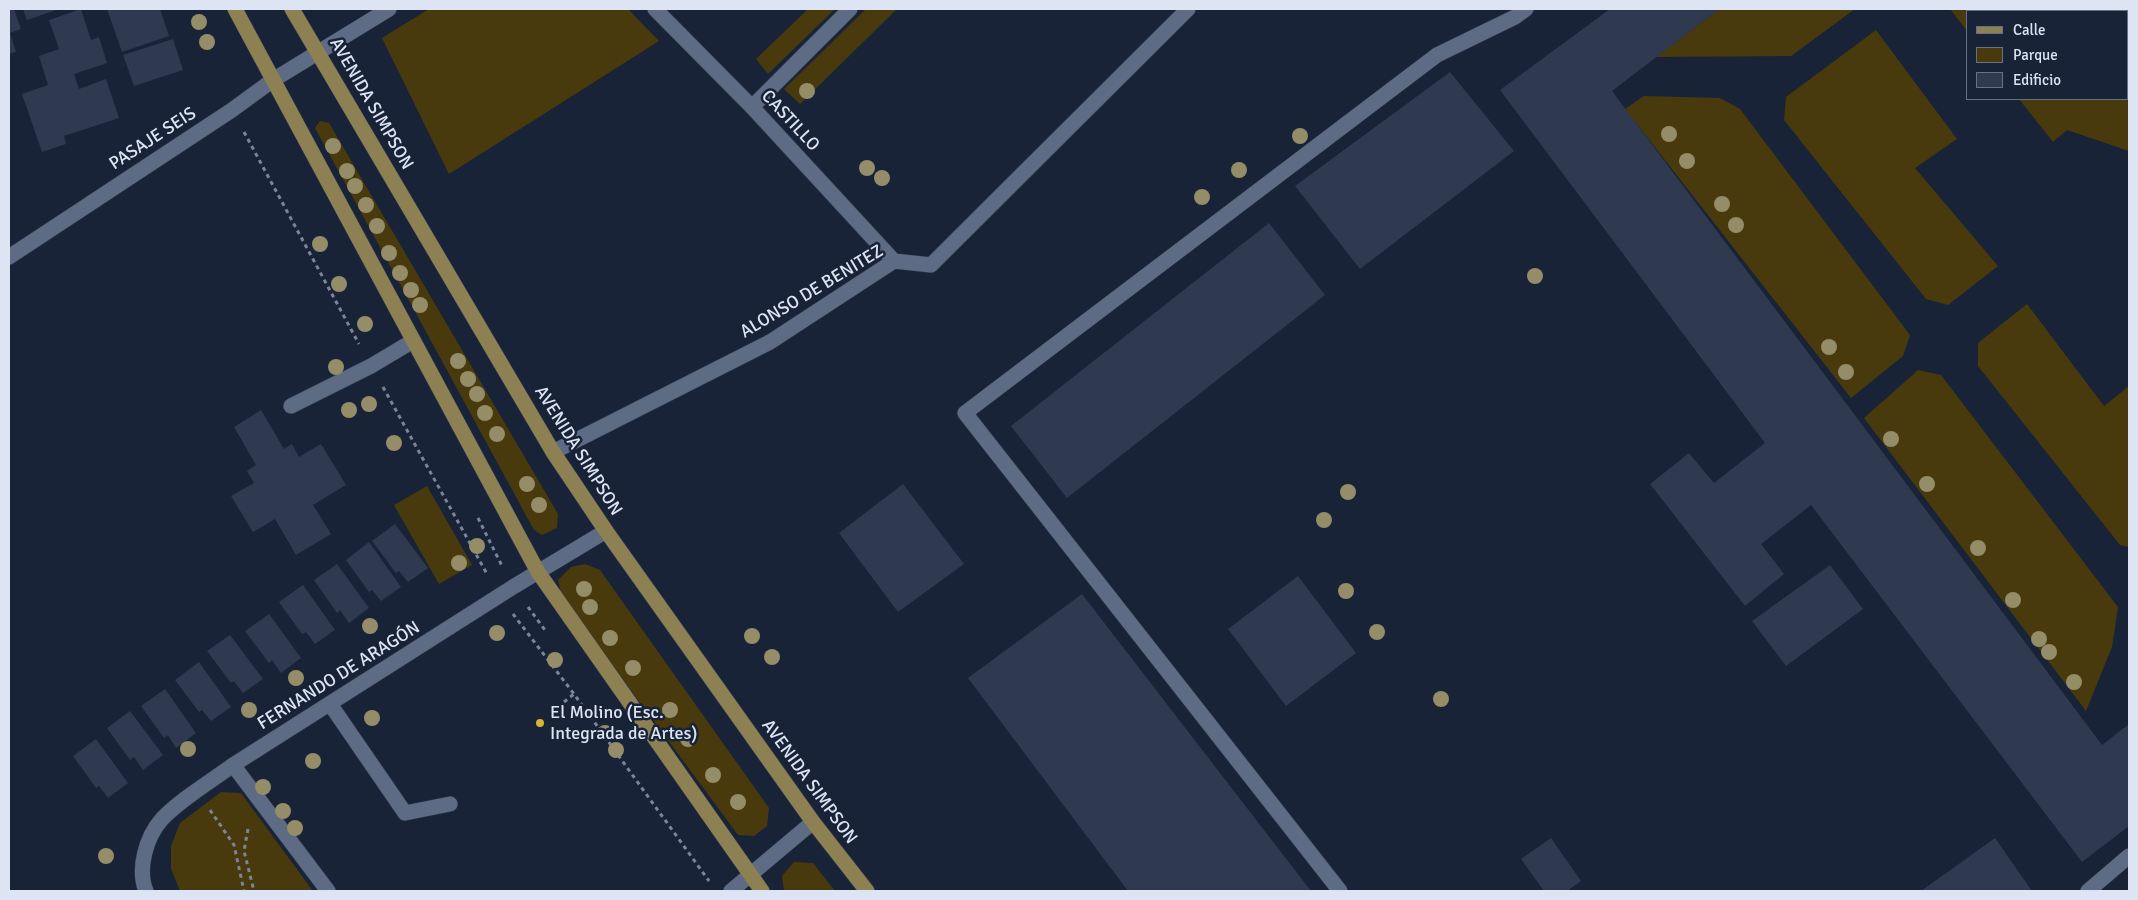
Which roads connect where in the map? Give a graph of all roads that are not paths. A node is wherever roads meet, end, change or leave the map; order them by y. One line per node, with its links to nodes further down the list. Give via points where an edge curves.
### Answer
1 (235, 9): 9 (main road)
2 (292, 9): 8 (main road, AVENIDA SIMPSON)
3 (389, 9): 8 (street, PASAJE SEIS)
4 (656, 9): 10 (street, CASTILLO)
5 (850, 9): 10 (street)
6 (1188, 9): 12 (street, ALONSO DE BENITEZ, via 931,265)
7 (1526, 9): 29 (street, via 1437,55 965,413)
8 (318, 51): 9 (street, PASAJE SEIS); 15 (main road, AVENIDA SIMPSON)
9 (273, 80): 11 (street, PASAJE SEIS); 13 (main road)
10 (752, 107): 12 (street, CASTILLO)
11 (9, 257)
12 (894, 261): 15 (street, ALONSO DE BENITEZ, via 770,342)
13 (413, 341): 14 (street); 17 (main road)
14 (291, 406)
15 (553, 452): 16 (main road, AVENIDA SIMPSON)
16 (606, 531): 17 (street, FERNANDO DE ARAGÓN); 21 (main road, AVENIDA SIMPSON)
17 (538, 572): 18 (street, FERNANDO DE ARAGÓN); 23 (main road)
18 (330, 704): 19 (street, FERNANDO DE ARAGÓN); 20 (street, via 405,813)
19 (233, 765): 24 (street, FERNANDO DE ARAGÓN, via 162,819 144,858 142,871); 25 (street)
20 (450, 804)
21 (814, 822): 23 (street); 28 (main road, AVENIDA SIMPSON)
22 (2129, 856): 30 (street)
23 (750, 875): 26 (street); 27 (main road)
24 (146, 891)
25 (328, 891)
26 (731, 891)
27 (762, 891)
28 (867, 891)
29 (1340, 891)
30 (2088, 891)

